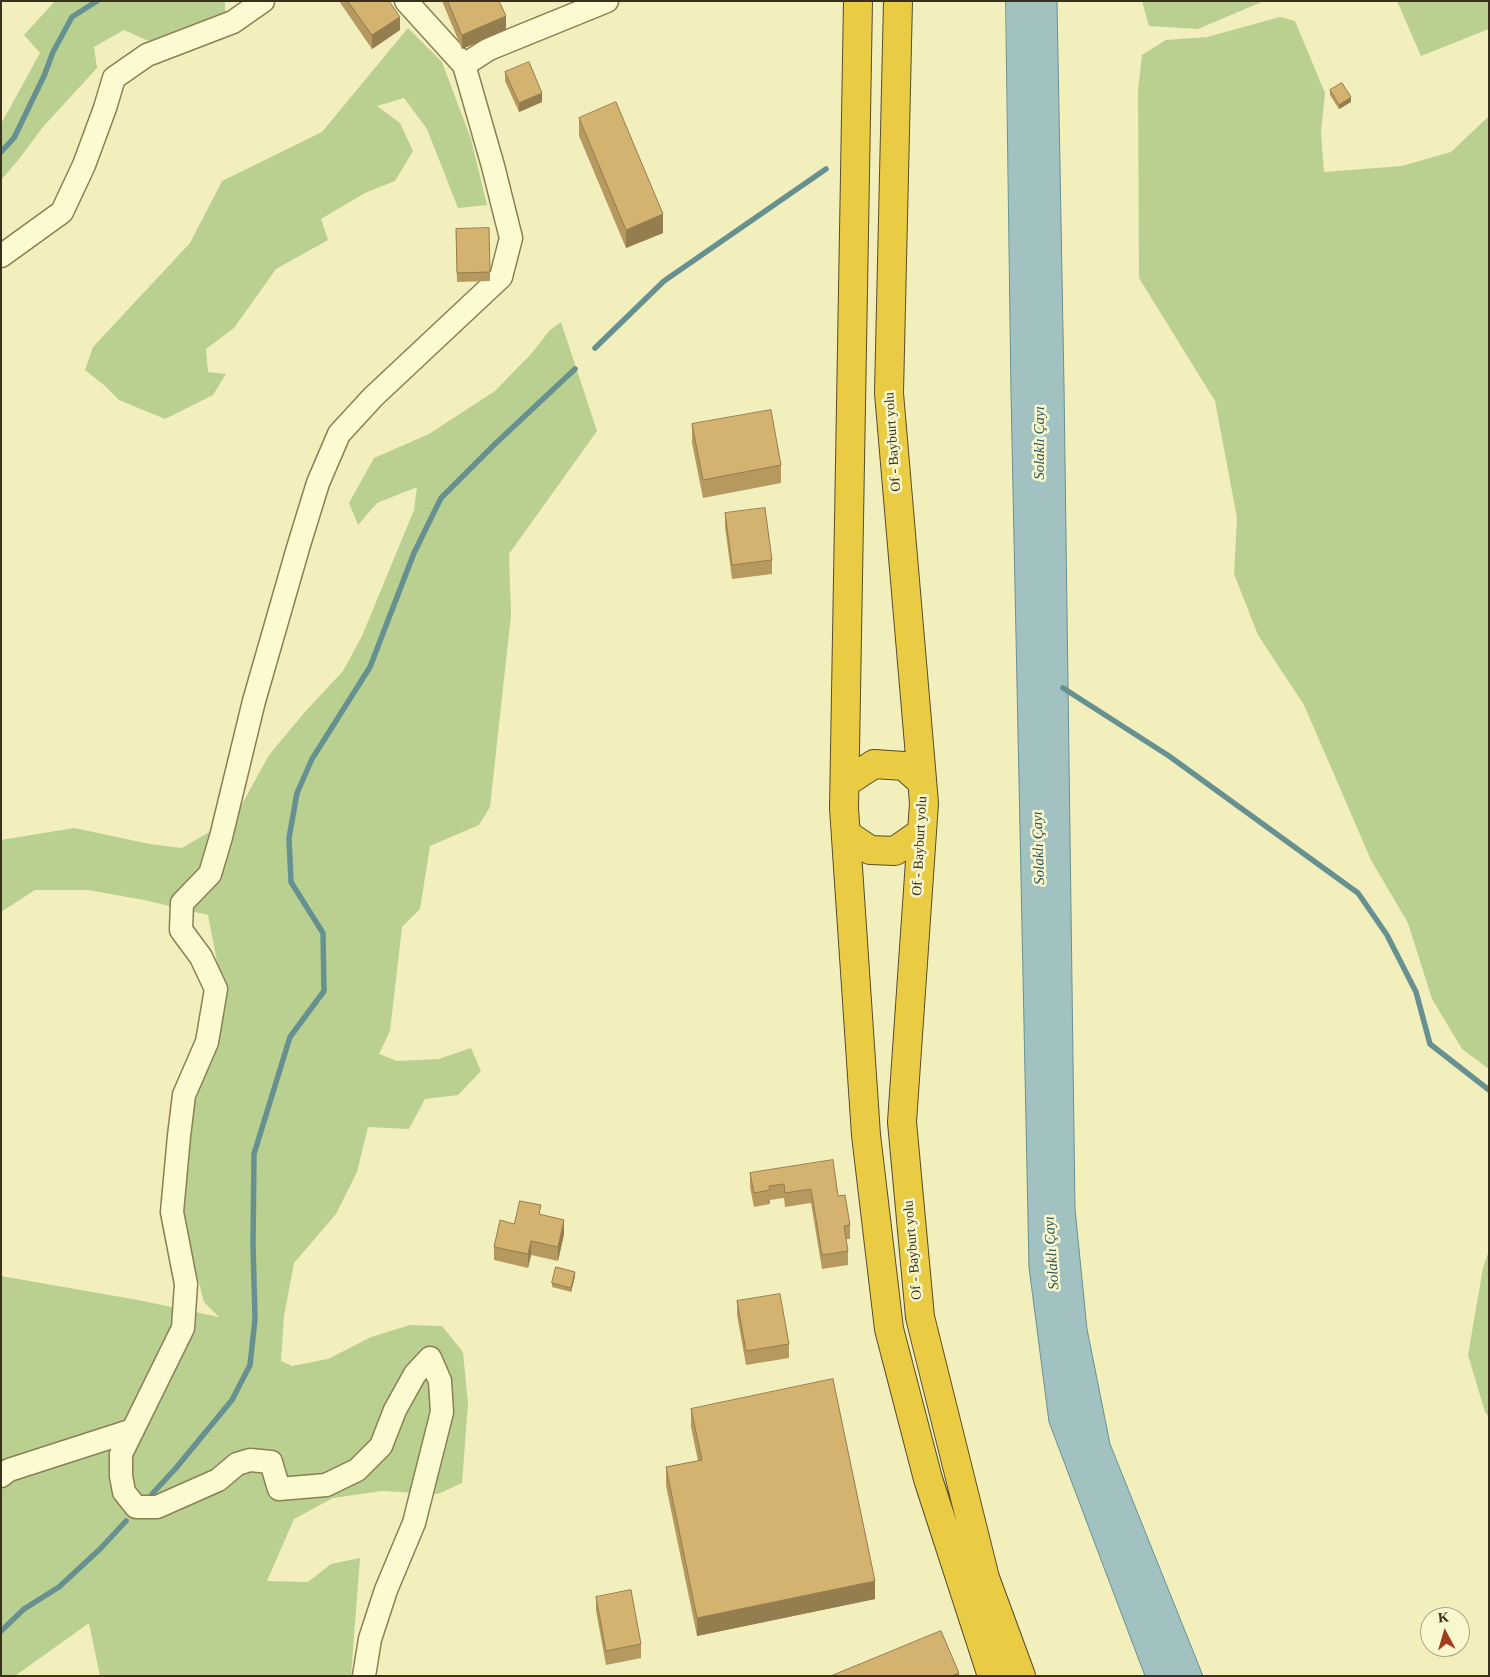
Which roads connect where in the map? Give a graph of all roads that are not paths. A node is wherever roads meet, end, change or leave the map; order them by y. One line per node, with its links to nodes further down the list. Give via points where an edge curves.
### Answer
1 (263, 1): 7 (street, via 233,22 147,55 114,78 84,165 62,212)
2 (406, 1): 6 (street)
3 (607, 1): 6 (street, via 488,49)
4 (858, 1): 9 (highway)
5 (898, 1): 8 (highway, Of - Bayburt yolu, via 889,393)
6 (464, 65): 12 (street, via 511,238 501,277 373,397 339,434 318,483 295,558 210,874 182,903 181,930 200,957 216,989 207,1042 184,1096 179,1136 172,1212 186,1284 183,1328)
7 (1, 256)
8 (922, 782): 9 (highway, via 904,766 874,764); 10 (highway, Of - Bayburt yolu)
9 (845, 783): 11 (highway)
10 (922, 832): 11 (highway, via 895,851 870,850); 16 (highway, Of - Bayburt yolu, via 902,1122 920,1318 985,1578)
11 (846, 834): 15 (highway, via 866,1135 889,1329 928,1480)
12 (132, 1430): 13 (street, via 9,1470); 14 (street, via 121,1454 121,1476 124,1492 136,1507 157,1507 218,1480 237,1464 250,1460 271,1462 279,1489 326,1485 357,1470 381,1446 395,1410 415,1374 430,1358 440,1381 442,1412 414,1523 370,1639)
13 (1, 1476)
14 (364, 1676)
15 (992, 1676)
16 (1021, 1676)

